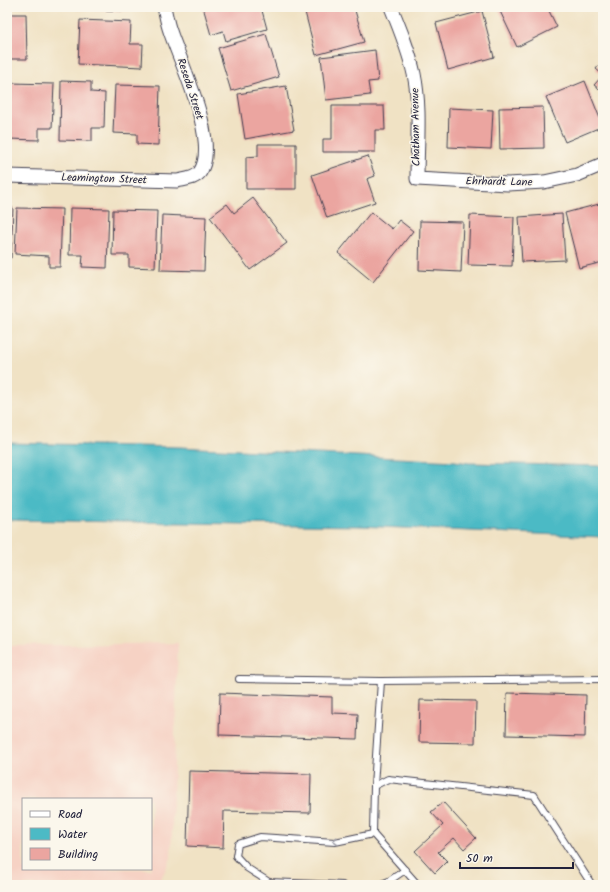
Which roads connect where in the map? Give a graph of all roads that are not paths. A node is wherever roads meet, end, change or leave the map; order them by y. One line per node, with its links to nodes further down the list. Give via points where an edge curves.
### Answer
1 (164, 7): 4 (street, Reseda Street, via 200,111 205,158)
2 (391, 7): 6 (street, Chatham Avenue, via 405,41 414,75 418,110)
3 (603, 164): 6 (street, Ehrhardt Lane, via 577,175 544,182 508,184)
4 (200, 172): 5 (street, Leamington Street, via 178,181)
5 (7, 176)
6 (417, 179)
7 (240, 678): 9 (lane)
8 (603, 679): 9 (lane)
9 (381, 682): 10 (lane)
10 (374, 786): 11 (lane); 16 (lane, via 388,779 534,795)
11 (373, 834): 12 (lane); 13 (lane, one-way to 13, via 335,842 260,836 238,844 236,856 247,868 269,882)
12 (405, 870): 14 (lane); 15 (lane)
13 (342, 885)
14 (379, 885)
15 (418, 885)
16 (592, 885)

